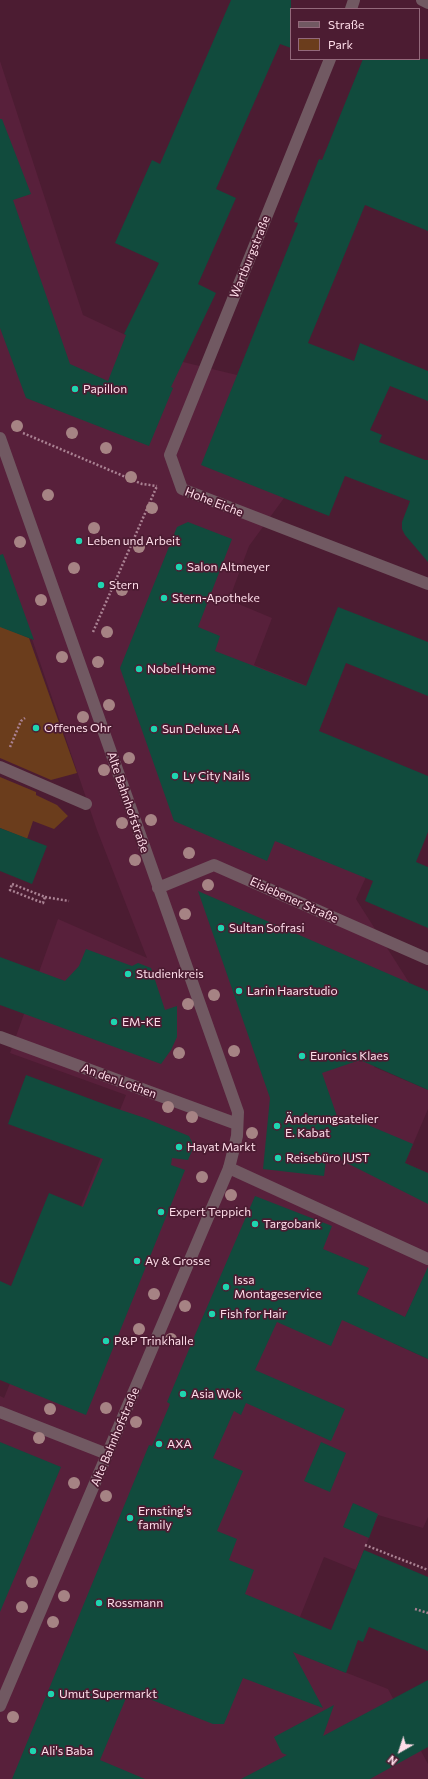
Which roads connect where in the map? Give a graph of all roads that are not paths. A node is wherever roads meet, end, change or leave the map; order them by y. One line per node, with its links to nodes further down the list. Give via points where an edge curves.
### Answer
1 (422, 0): 2 (street)
2 (428, 3)
3 (330, 60): 5 (street, Wartburgstraße, via 170,455)
4 (0, 438): 9 (street, Alte Bahnhofstraße)
5 (182, 489): 6 (street, Hohe Eiche)
6 (428, 584)
7 (0, 767): 8 (street)
8 (86, 804)
9 (158, 888): 10 (street, Eislebener Straße, via 214,865); 12 (street, Alte Bahnhofstraße, via 238,1112)
10 (428, 959)
11 (0, 1037): 12 (street, An den Lothen)
12 (237, 1124): 13 (street, Alte Bahnhofstraße, via 237,1136)
13 (229, 1168): 14 (street); 16 (street, Alte Bahnhofstraße)
14 (428, 1259)
15 (0, 1412): 16 (street)
16 (107, 1454): 17 (street, Alte Bahnhofstraße)
17 (0, 1706)

